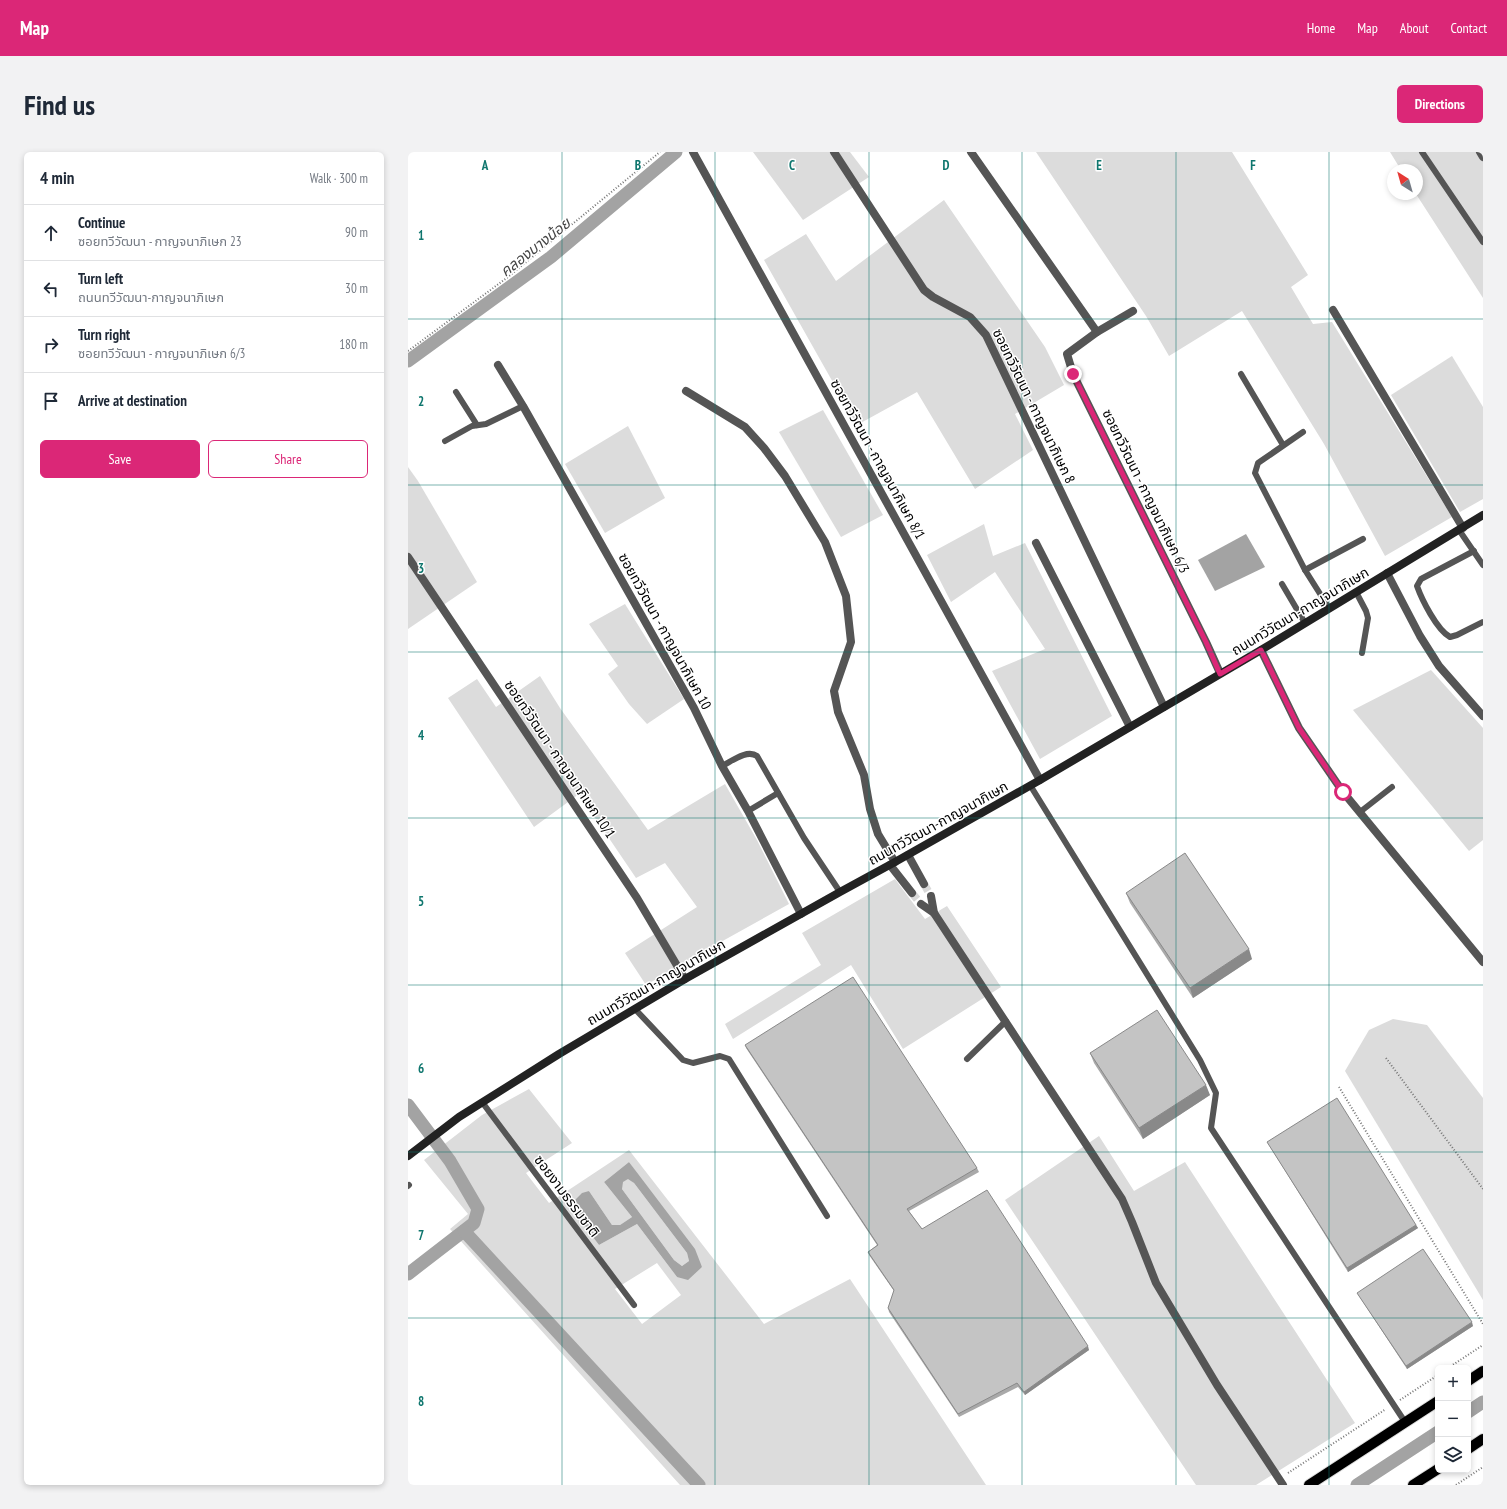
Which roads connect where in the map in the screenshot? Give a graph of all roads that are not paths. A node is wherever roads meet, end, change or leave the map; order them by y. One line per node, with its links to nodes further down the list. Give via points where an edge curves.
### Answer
1 (693, 152): 41 (street, ซอยทวีวัฒนา - กาญจนาภิเษก 8/1)
2 (834, 152): 37 (street, ซอยทวีวัฒนา - กาญจนาภิเษก 8, via 924,290 970,317 986,335)
3 (971, 152): 10 (street)
4 (1422, 152): 7 (lane)
5 (1480, 152): 6 (street)
6 (1483, 157)
7 (1483, 242)
8 (1333, 310): 21 (street)
9 (1133, 311): 10 (street, ซอยทวีวัฒนา - กาญจนาภิเษก 6/3)
10 (1097, 332): 36 (street, ซอยทวีวัฒนา - กาญจนาภิเษก 6/3, via 1067,354 1073,374)
11 (498, 365): 15 (street, ซอยทวีวัฒนา - กาญจนาภิเษก 10)
12 (1241, 374): 19 (lane)
13 (686, 391): 48 (street, via 745,427 785,476 825,542 846,596 851,642 834,691 838,712 864,775 870,809 878,834)
14 (456, 392): 16 (lane)
15 (523, 406): 16 (lane, via 486,424); 40 (street, ซอยทวีวัฒนา - กาญจนาภิเษก 10, via 694,708)
16 (477, 425): 18 (lane)
17 (1303, 432): 19 (lane)
18 (445, 441)
19 (1283, 445): 27 (lane, via 1258,462 1255,473)
20 (1483, 515): 21 (street, ถนนทวีวัฒนา-กาญจนาภิเษก)
21 (1461, 529): 24 (lane); 28 (street, ถนนทวีวัฒนา-กาญจนาภิเษก)
22 (1363, 539): 27 (lane)
23 (1036, 543): 39 (street)
24 (1474, 551): 26 (lane); 32 (lane, via 1421,579 1417,586 1420,596 1443,633 1450,637)
25 (408, 557): 57 (street, ซอยทวีวัฒนา - กาญจนาภิเษก 10/1, via 637,898)
26 (1483, 565)
27 (1305, 570): 31 (lane)
28 (1387, 573): 30 (street, ถนนทวีวัฒนา-กาญจนาภิเษก); 38 (street, via 1439,666)
29 (1282, 584): 33 (lane)
30 (1356, 592): 31 (street, ถนนทวีวัฒนา-กาญจนาภิเษก); 35 (lane, via 1368,618)
31 (1329, 608): 33 (street, ถนนทวีวัฒนา-กาญจนาภิเษก)
32 (1483, 622)
33 (1305, 623): 34 (street, ถนนทวีวัฒนา-กาญจนาภิเษก)
34 (1261, 650): 36 (street, ถนนทวีวัฒนา-กาญจนาภิเษก); 46 (street, via 1304,736)
35 (1362, 653)
36 (1220, 674): 37 (street, ถนนทวีวัฒนา-กาญจนาภิเษก)
37 (1164, 707): 39 (street, ถนนทวีวัฒนา-กาญจนาภิเษก)
38 (1483, 716)
39 (1130, 727): 41 (street, ถนนทวีวัฒนา-กาญจนาภิเษก)
40 (722, 766): 44 (lane, via 744,755 754,754); 45 (street, ซอยทวีวัฒนา - กาญจนาภิเษก 10)
41 (1040, 780): 42 (street, ถนนทวีวัฒนา-กาญจนาภิเษก)
42 (1030, 785): 47 (street, ถนนทวีวัฒนา-กาญจนาภิเษก); 68 (lane, via 1200,1060 1216,1093 1211,1128)
43 (1392, 787): 46 (lane)
44 (778, 793): 45 (lane); 50 (lane)
45 (748, 811): 55 (street, ซอยทวีวัฒนา - กาญจนาภิเษก 10)
46 (1360, 812): 56 (street)
47 (908, 856): 48 (street, ถนนทวีวัฒนา-กาญจนาภิเษก); 49 (street)
48 (893, 864): 50 (street, ถนนทวีวัฒนา-กาญจนาภิเษก); 51 (street)
49 (924, 884)
50 (840, 892): 55 (street, ถนนทวีวัฒนา-กาญจนาภิเษก)
51 (912, 893)
52 (931, 896): 54 (street)
53 (921, 904): 54 (street)
54 (934, 913): 59 (street)
55 (801, 914): 57 (street, ถนนทวีวัฒนา-กาญจนาภิเษก)
56 (1483, 962)
57 (685, 979): 58 (street, ถนนทวีวัฒนา-กาญจนาภิเษก)
58 (635, 1009): 61 (street, ถนนทวีวัฒนา-กาญจนาภิเษก); 63 (lane, via 683,1060 693,1063 720,1056 729,1059)
59 (1006, 1021): 60 (lane); 72 (street, via 1122,1199 1156,1283 1217,1384)
60 (967, 1059)
61 (482, 1102): 62 (street, ถนนทวีวัฒนา-กาญจนาภิเษก); 64 (lane, ซอยงามธรรมชาติ)
62 (410, 1154)
63 (827, 1216)
64 (634, 1305)
65 (1483, 1371): 66 (main road)
66 (1471, 1379)
67 (1435, 1403): 68 (main road)
68 (1405, 1422): 73 (main road)
69 (1483, 1439): 70 (main road)
70 (1471, 1447)
71 (1435, 1471): 74 (main road)
72 (1281, 1482)
73 (1310, 1485)
74 (1413, 1485)

